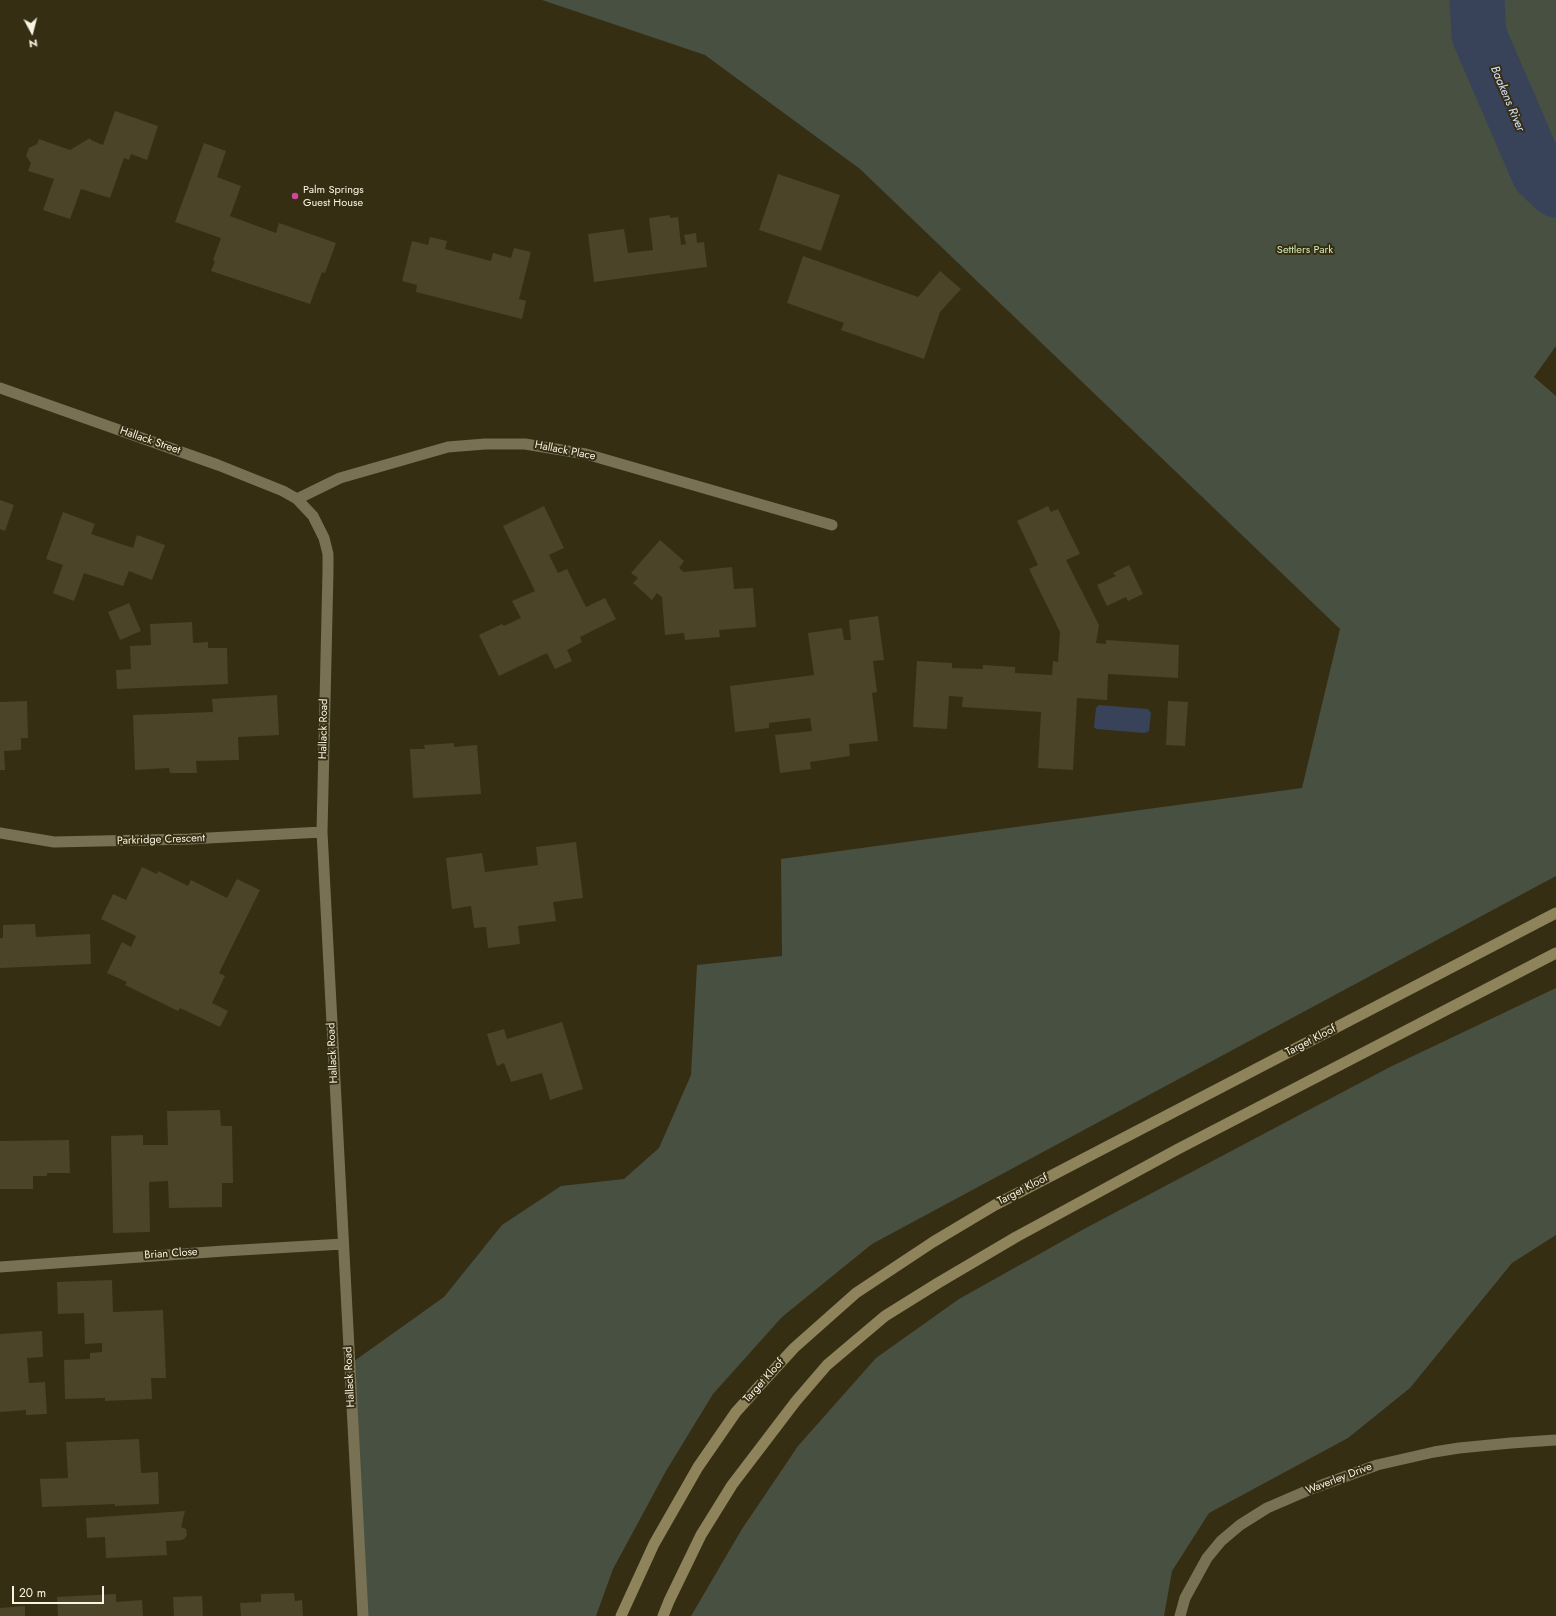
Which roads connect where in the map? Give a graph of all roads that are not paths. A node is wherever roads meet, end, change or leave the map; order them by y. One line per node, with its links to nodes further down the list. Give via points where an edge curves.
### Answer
1 (0, 388): 2 (street, Hallack Street, via 218,465)
2 (297, 499): 3 (street, Hallack Place, via 340,478 448,447 525,444 586,454); 4 (street, Hallack Road, via 313,516 324,538 328,554)
3 (832, 525)
4 (322, 832): 5 (street, Parkridge Crescent, via 190,840 61,842); 8 (street, Hallack Road)
5 (0, 833)
6 (1556, 913): 12 (main road, Target Kloof, via 995,1205 856,1293 794,1348 736,1412 698,1467 657,1537)
7 (1556, 953): 13 (main road, via 1076,1204 886,1316 827,1365 796,1400 732,1484 701,1536)
8 (343, 1244): 9 (street, Brian Close); 11 (street, Hallack Road)
9 (0, 1267)
10 (1556, 1440): 14 (street, Waverley Drive, via 1459,1448 1377,1465 1267,1508 1240,1524 1212,1552 1185,1598)
11 (363, 1616)
12 (621, 1616)
13 (663, 1616)
14 (1180, 1616)

